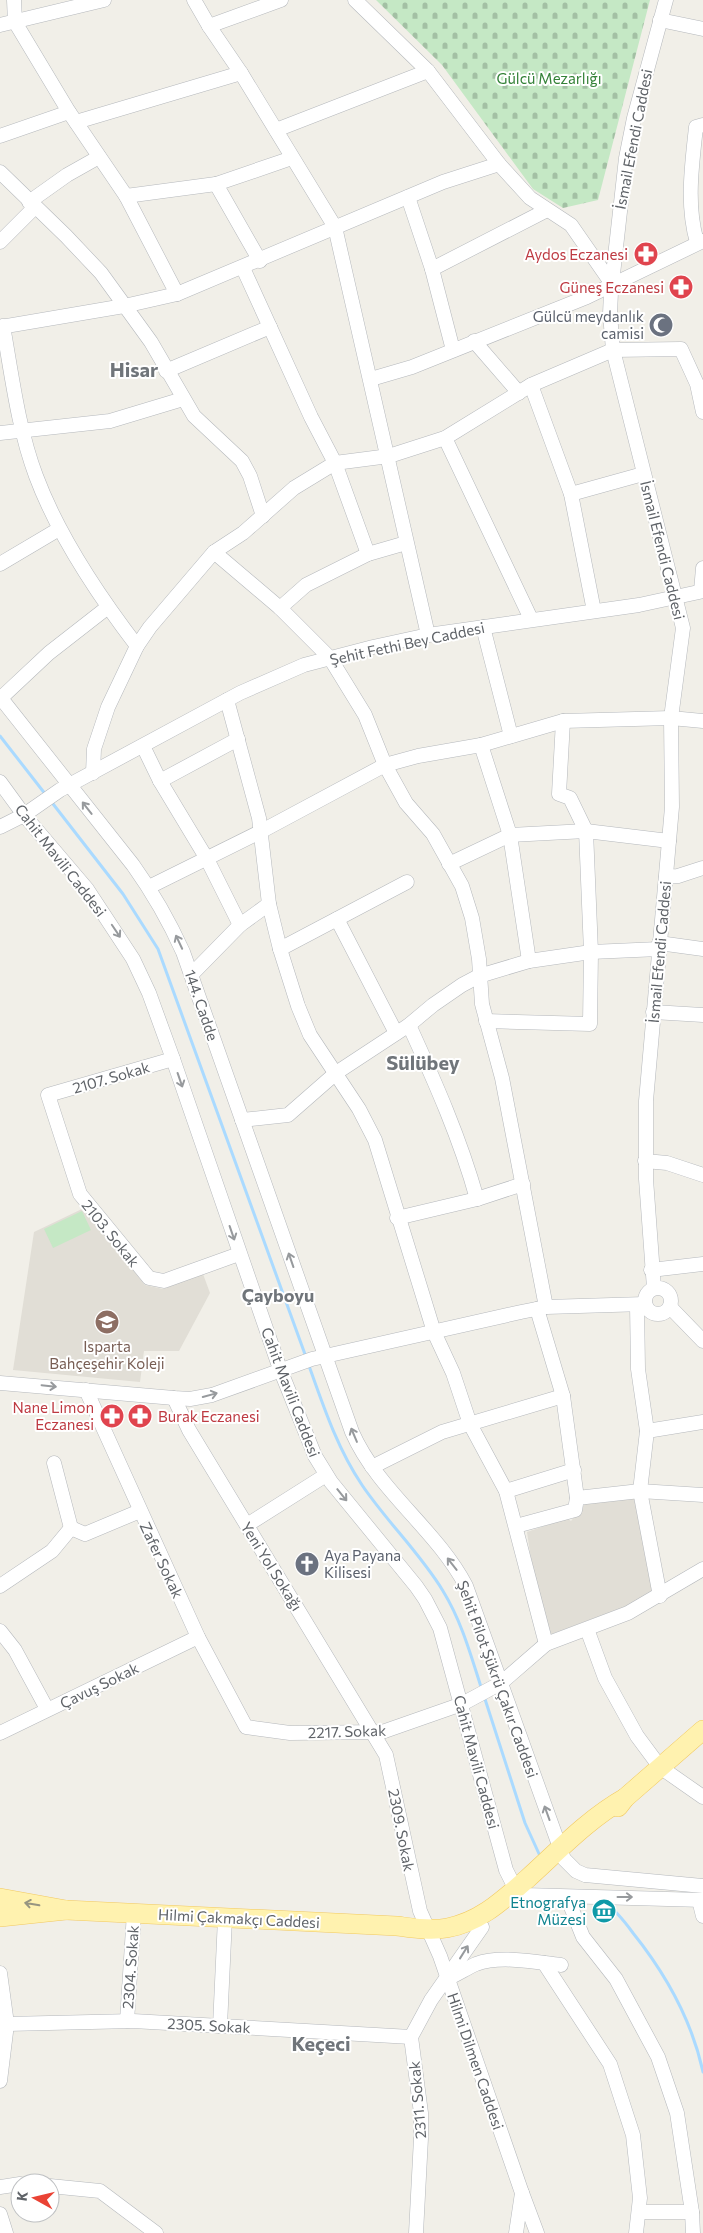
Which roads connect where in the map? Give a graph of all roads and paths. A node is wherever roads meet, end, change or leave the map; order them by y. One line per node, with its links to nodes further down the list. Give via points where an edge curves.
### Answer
1 (14, 0): 8 (street)
2 (104, 0): 8 (street)
3 (194, 0): 10 (street)
4 (281, 0): 10 (street)
5 (355, 0): 12 (street)
6 (666, 0): 7 (street, İsmail Efendi Caddesi)
7 (660, 20): 11 (street); 33 (street, İsmail Efendi Caddesi, via 626,158)
8 (14, 22): 9 (street); 14 (street)
9 (0, 25)
10 (209, 26): 13 (street)
11 (703, 29)
12 (428, 71): 16 (street); 20 (street)
13 (241, 73): 14 (street); 16 (street)
14 (72, 117): 17 (street); 18 (street)
15 (703, 125): 29 (street, via 696,127 692,164 691,221)
16 (276, 130): 19 (street)
17 (0, 136)
18 (99, 157): 23 (street); 25 (street, via 67,175)
19 (292, 158): 22 (street); 27 (street)
20 (499, 164): 24 (street); 26 (street, via 530,198)
21 (0, 172): 25 (street)
22 (216, 184): 23 (street); 30 (street)
23 (126, 196): 34 (street)
24 (408, 197): 27 (street); 32 (street)
25 (32, 205): 28 (street); 35 (street, via 101,273)
26 (547, 210): 32 (street); 33 (street, via 572,225)
27 (335, 228): 30 (street); 42 (street)
28 (0, 242)
29 (700, 242): 33 (street)
30 (260, 260): 31 (street)
31 (243, 268): 34 (street); 37 (street)
32 (432, 269): 39 (street)
33 (612, 284): 38 (street, via 587,298); 40 (street, İsmail Efendi Caddesi)
34 (177, 294): 35 (street)
35 (124, 306): 36 (street); 41 (street, via 151,342)
36 (1, 327): 48 (street)
37 (270, 327): 41 (street); 52 (street)
38 (474, 341): 39 (street); 45 (street)
39 (453, 350): 42 (street)
40 (613, 350): 43 (street, via 681,349); 44 (street); 53 (street, İsmail Efendi Caddesi)
41 (166, 371): 46 (street)
42 (371, 379): 51 (street)
43 (700, 384): 47 (street)
44 (531, 385): 45 (street); 54 (street)
45 (519, 392): 50 (street)
46 (183, 399): 48 (street, via 110,421); 55 (street, via 194,416 242,461)
47 (703, 412)
48 (22, 431): 49 (street); 56 (street)
49 (0, 433)
50 (444, 438): 51 (street); 67 (street)
51 (389, 456): 52 (street); 57 (street)
52 (335, 463): 55 (street, via 294,488); 59 (street)
53 (643, 474): 54 (street); 63 (street, İsmail Efendi Caddesi)
54 (571, 494): 66 (street)
55 (263, 516): 58 (street)
56 (58, 529): 60 (street); 64 (street)
57 (406, 543): 59 (street); 69 (street)
58 (214, 552): 65 (street); 70 (street)
59 (368, 554): 65 (street, via 306,585)
60 (0, 564)
61 (703, 568): 62 (street)
62 (702, 591): 63 (street, Şehit Fethi Bey Caddesi)
63 (676, 598): 66 (street, Şehit Fethi Bey Caddesi); 74 (street, İsmail Efendi Caddesi, via 682,636)
64 (108, 607): 70 (street); 72 (street, via 48,653)
65 (280, 608): 71 (street)
66 (594, 611): 67 (street, Şehit Fethi Bey Caddesi)
67 (531, 619): 68 (street, Şehit Fethi Bey Caddesi)
68 (483, 627): 69 (street, Şehit Fethi Bey Caddesi); 77 (street)
69 (428, 635): 71 (street, Şehit Fethi Bey Caddesi)
70 (137, 646): 82 (street, via 102,723 94,749)
71 (330, 658): 73 (street, Şehit Fethi Bey Caddesi, via 274,678); 81 (street, via 365,715)
72 (0, 697): 85 (street, 144. Cadde)
73 (227, 700): 78 (street); 80 (street, Şehit Fethi Bey Caddesi)
74 (671, 718): 75 (street); 76 (street); 91 (street, İsmail Efendi Caddesi, via 672,790)
75 (563, 721): 77 (street); 88 (street, via 559,794 570,798)
76 (703, 721)
77 (511, 736): 79 (street)
78 (238, 740): 83 (street); 89 (street)
79 (481, 745): 81 (street); 90 (street)
80 (143, 746): 82 (street, Şehit Fethi Bey Caddesi); 83 (street)
81 (385, 765): 89 (street); 93 (street, via 406,803 432,834)
82 (93, 773): 85 (street, Şehit Fethi Bey Caddesi)
83 (160, 781): 92 (street)
84 (0, 782): 86 (street, Cahit Mavili Caddesi)
85 (65, 788): 86 (street, Şehit Fethi Bey Caddesi); 97 (street, 144. Cadde, one-way to 85)
86 (29, 812): 87 (street, Şehit Fethi Bey Caddesi); 113 (street, Cahit Mavili Caddesi, one-way to 113, via 124,944 142,976)
87 (0, 827)
88 (586, 831): 90 (street); 91 (street); 104 (street)
89 (260, 832): 92 (street); 98 (street)
90 (510, 835): 93 (street); 105 (street)
91 (668, 841): 95 (street, İsmail Efendi Caddesi)
92 (207, 859): 97 (street); 100 (street)
93 (449, 864): 107 (street, via 462,886 472,918)
94 (703, 868): 95 (street)
95 (666, 877): 101 (street, İsmail Efendi Caddesi)
96 (407, 882): 99 (street)
97 (149, 887): 106 (street, 144. Cadde, one-way to 97, via 174,932)
98 (269, 904): 100 (street); 103 (street)
99 (337, 919): 103 (street); 112 (street)
100 (240, 925): 106 (street)
101 (659, 946): 102 (street); 104 (street); 108 (street, İsmail Efendi Caddesi)
102 (703, 949)
103 (280, 950): 114 (street, via 310,1035)
104 (590, 952): 105 (street); 110 (street, via 590,1024)
105 (530, 961): 107 (street)
106 (191, 975): 116 (street, 144. Cadde)
107 (479, 976): 110 (street); 111 (street, via 433,1005)
108 (653, 1012): 109 (street); 117 (street, İsmail Efendi Caddesi)
109 (703, 1015)
110 (486, 1021): 119 (street, via 502,1078)
111 (409, 1025): 112 (street); 120 (street, via 445,1105 466,1160)
112 (396, 1033): 114 (street)
113 (173, 1059): 115 (street, 2107. Sokak); 122 (street, Cahit Mavili Caddesi, one-way to 122)
114 (336, 1073): 116 (street, via 288,1115); 121 (street, via 375,1140)
115 (48, 1095): 122 (street, 2103. Sokak, via 80,1194 146,1276 164,1281)
116 (242, 1120): 131 (street, 144. Cadde, one-way to 116)
117 (645, 1160): 118 (street, via 668,1163); 124 (street, İsmail Efendi Caddesi)
118 (703, 1175)
119 (523, 1184): 120 (street); 128 (street)
120 (476, 1199): 121 (street)
121 (398, 1218): 129 (street)
122 (239, 1254): 132 (street, Cahit Mavili Caddesi)
123 (703, 1264): 124 (street)
124 (651, 1270): 125 (street, İsmail Efendi Caddesi)
125 (654, 1288): 126 (street, via 647,1293); 127 (street, via 662,1288 669,1294)
126 (641, 1305): 127 (street, via 655,1314 664,1313); 128 (street); 139 (street, via 638,1368)
127 (670, 1307): 130 (street)
128 (541, 1308): 129 (street); 135 (street)
129 (434, 1332): 131 (street); 138 (street, via 453,1373)
130 (703, 1341)
131 (318, 1357): 132 (street); 141 (street, Şehit Pilot Şükrü Çakır Caddesi, one-way to 131, via 352,1432)
132 (285, 1367): 136 (street, one-way to 132, via 212,1395); 143 (street, Cahit Mavili Caddesi, via 315,1456)
133 (0, 1383): 134 (street, one-way to 134)
134 (86, 1390): 136 (street); 148 (street, Zafer Sokak)
135 (562, 1396): 138 (street); 142 (street)
136 (174, 1398): 149 (street, Yeni Yol Sokağı, via 189,1430)
137 (703, 1422): 139 (street)
138 (470, 1424): 141 (street, via 442,1432); 144 (street)
139 (647, 1431): 145 (street)
140 (54, 1463): 151 (street)
141 (372, 1467): 159 (street, Şehit Pilot Şükrü Çakır Caddesi, one-way to 141, via 461,1577)
142 (574, 1470): 144 (street); 147 (street)
143 (326, 1475): 149 (street); 160 (street, Cahit Mavili Caddesi, one-way to 160, via 425,1598 440,1628)
144 (506, 1491): 150 (street)
145 (640, 1491): 146 (street); 147 (street); 154 (street)
146 (703, 1495)
147 (578, 1498): 150 (street, via 576,1510)
148 (140, 1511): 151 (street, via 86,1534); 157 (street, Zafer Sokak)
149 (247, 1525): 164 (street, Yeni Yol Sokağı)
150 (516, 1526): 158 (street)
151 (71, 1528): 153 (street, via 52,1551)
152 (703, 1570): 154 (street)
153 (0, 1586)
154 (660, 1596): 155 (street)
155 (587, 1629): 158 (street); 166 (street, via 605,1678)
156 (0, 1631): 161 (street, via 15,1650)
157 (198, 1637): 161 (street, Çavuş Sokak); 162 (street, Zafer Sokak)
158 (546, 1644): 159 (street, 2217. Sokak)
159 (498, 1684): 160 (street, 2217. Sokak); 168 (street, Şehit Pilot Şükrü Çakır Caddesi, one-way to 159)
160 (467, 1701): 164 (street, 2217. Sokak, via 395,1729); 170 (street, Cahit Mavili Caddesi, via 506,1870)
161 (47, 1709): 165 (street, Çavuş Sokak)
162 (246, 1727): 164 (street, 2217. Sokak, via 290,1733)
163 (703, 1730): 166 (main road)
164 (374, 1732): 180 (street, 2309. Sokak, via 389,1763)
165 (0, 1733)
166 (660, 1767): 167 (street); 168 (main road, via 625,1798 593,1819)
167 (703, 1797)
168 (562, 1854): 169 (street, via 576,1871 585,1875); 170 (main road)
169 (703, 1886)
170 (520, 1892): 171 (street); 179 (main road, via 500,1915); 180 (main road, via 477,1918 456,1926)
171 (567, 1897): 173 (street, one-way to 173); 193 (street, via 583,1937 616,1979 658,2056 677,2113)
172 (0, 1898): 174 (main road, Hilmi Çakmakçı Caddesi, one-way to 172)
173 (701, 1900): 176 (street)
174 (66, 1910): 175 (main road, Hilmi Çakmakçı Caddesi); 177 (main road, Hilmi Çakmakçı Caddesi)
175 (134, 1914): 178 (main road, Hilmi Çakmakçı Caddesi); 185 (street, 2304. Sokak)
176 (703, 1916)
177 (0, 1917)
178 (225, 1918): 180 (main road, Hilmi Çakmakçı Caddesi); 187 (street)
179 (482, 1927): 180 (main road, via 452,1937); 184 (street, one-way to 179)
180 (423, 1931): 184 (street, Hilmi Dilmen Caddesi)
181 (544, 1963): 182 (street); 184 (street, via 489,1961); 192 (street, via 610,2064 633,2135 640,2198)
182 (561, 1966)
183 (0, 1973): 186 (street)
184 (448, 1978): 188 (street); 191 (street, Hilmi Dilmen Caddesi)
185 (126, 2021): 186 (street, 2305. Sokak); 187 (street, 2305. Sokak)
186 (7, 2024): 189 (street)
187 (220, 2026): 188 (street, 2305. Sokak)
188 (411, 2037): 197 (street, 2311. Sokak, via 421,2138)
189 (0, 2081)
190 (60, 2187): 196 (street, via 100,2191)
191 (522, 2193): 198 (street, Hilmi Dilmen Caddesi); 199 (street, Hilmi Dilmen Caddesi)
192 (638, 2212): 193 (street); 200 (street)
193 (692, 2212): 201 (street)
194 (0, 2214): 195 (street)
195 (6, 2233)
196 (156, 2233)
197 (416, 2233)
198 (516, 2233)
199 (537, 2233)
200 (636, 2233)
201 (693, 2233)

